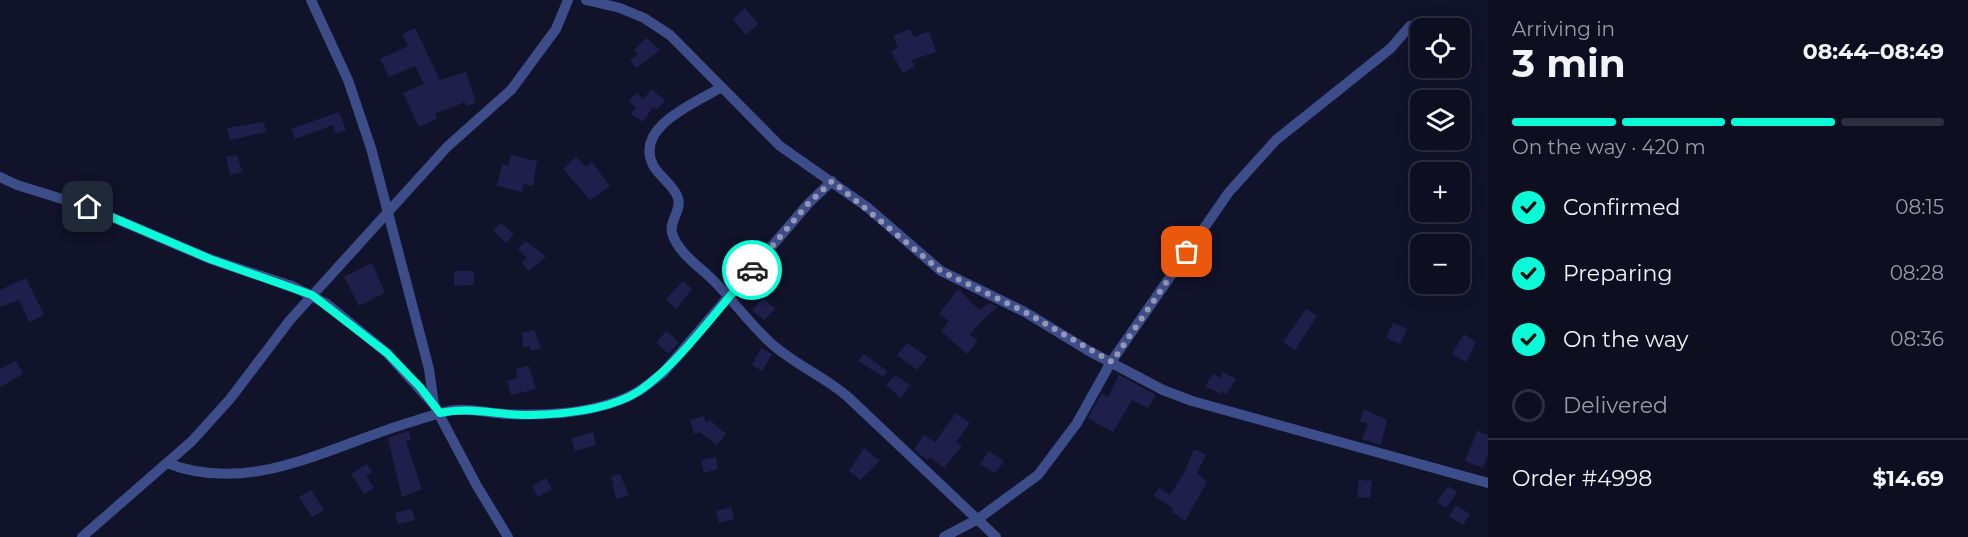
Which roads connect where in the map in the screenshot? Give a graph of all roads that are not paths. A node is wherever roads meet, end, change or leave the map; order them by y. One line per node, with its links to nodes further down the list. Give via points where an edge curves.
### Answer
1 (311, 0): 8 (street, via 348,80 371,148)
2 (568, 0): 8 (street, via 556,29 517,82 447,147)
3 (586, 0): 5 (street, via 620,8 670,35)
4 (1410, 26): 11 (street, via 1392,48 1294,124 1260,156 1212,213)
5 (720, 88): 7 (street, via 780,146); 10 (street, via 664,123 648,150 657,172 678,198 673,235)
6 (0, 177): 9 (street, via 88,207 210,259)
7 (832, 181): 10 (street); 11 (street, via 941,271 1025,312)
8 (386, 214): 9 (street); 12 (street)
9 (312, 295): 12 (street, via 387,353); 13 (street, via 230,399)
10 (727, 297): 12 (street, via 663,373 627,396 566,413 531,415); 15 (street, via 773,345 843,392)
11 (1112, 362): 14 (street, via 1163,390 1202,405); 15 (street, via 1077,423 1038,475)
12 (437, 409): 13 (street, via 304,460 241,475 213,476); 17 (street)
13 (167, 463): 16 (street)
14 (1488, 483)
15 (978, 519): 18 (street); 19 (street)
16 (82, 537)
17 (508, 537)
18 (944, 537)
19 (996, 537)

